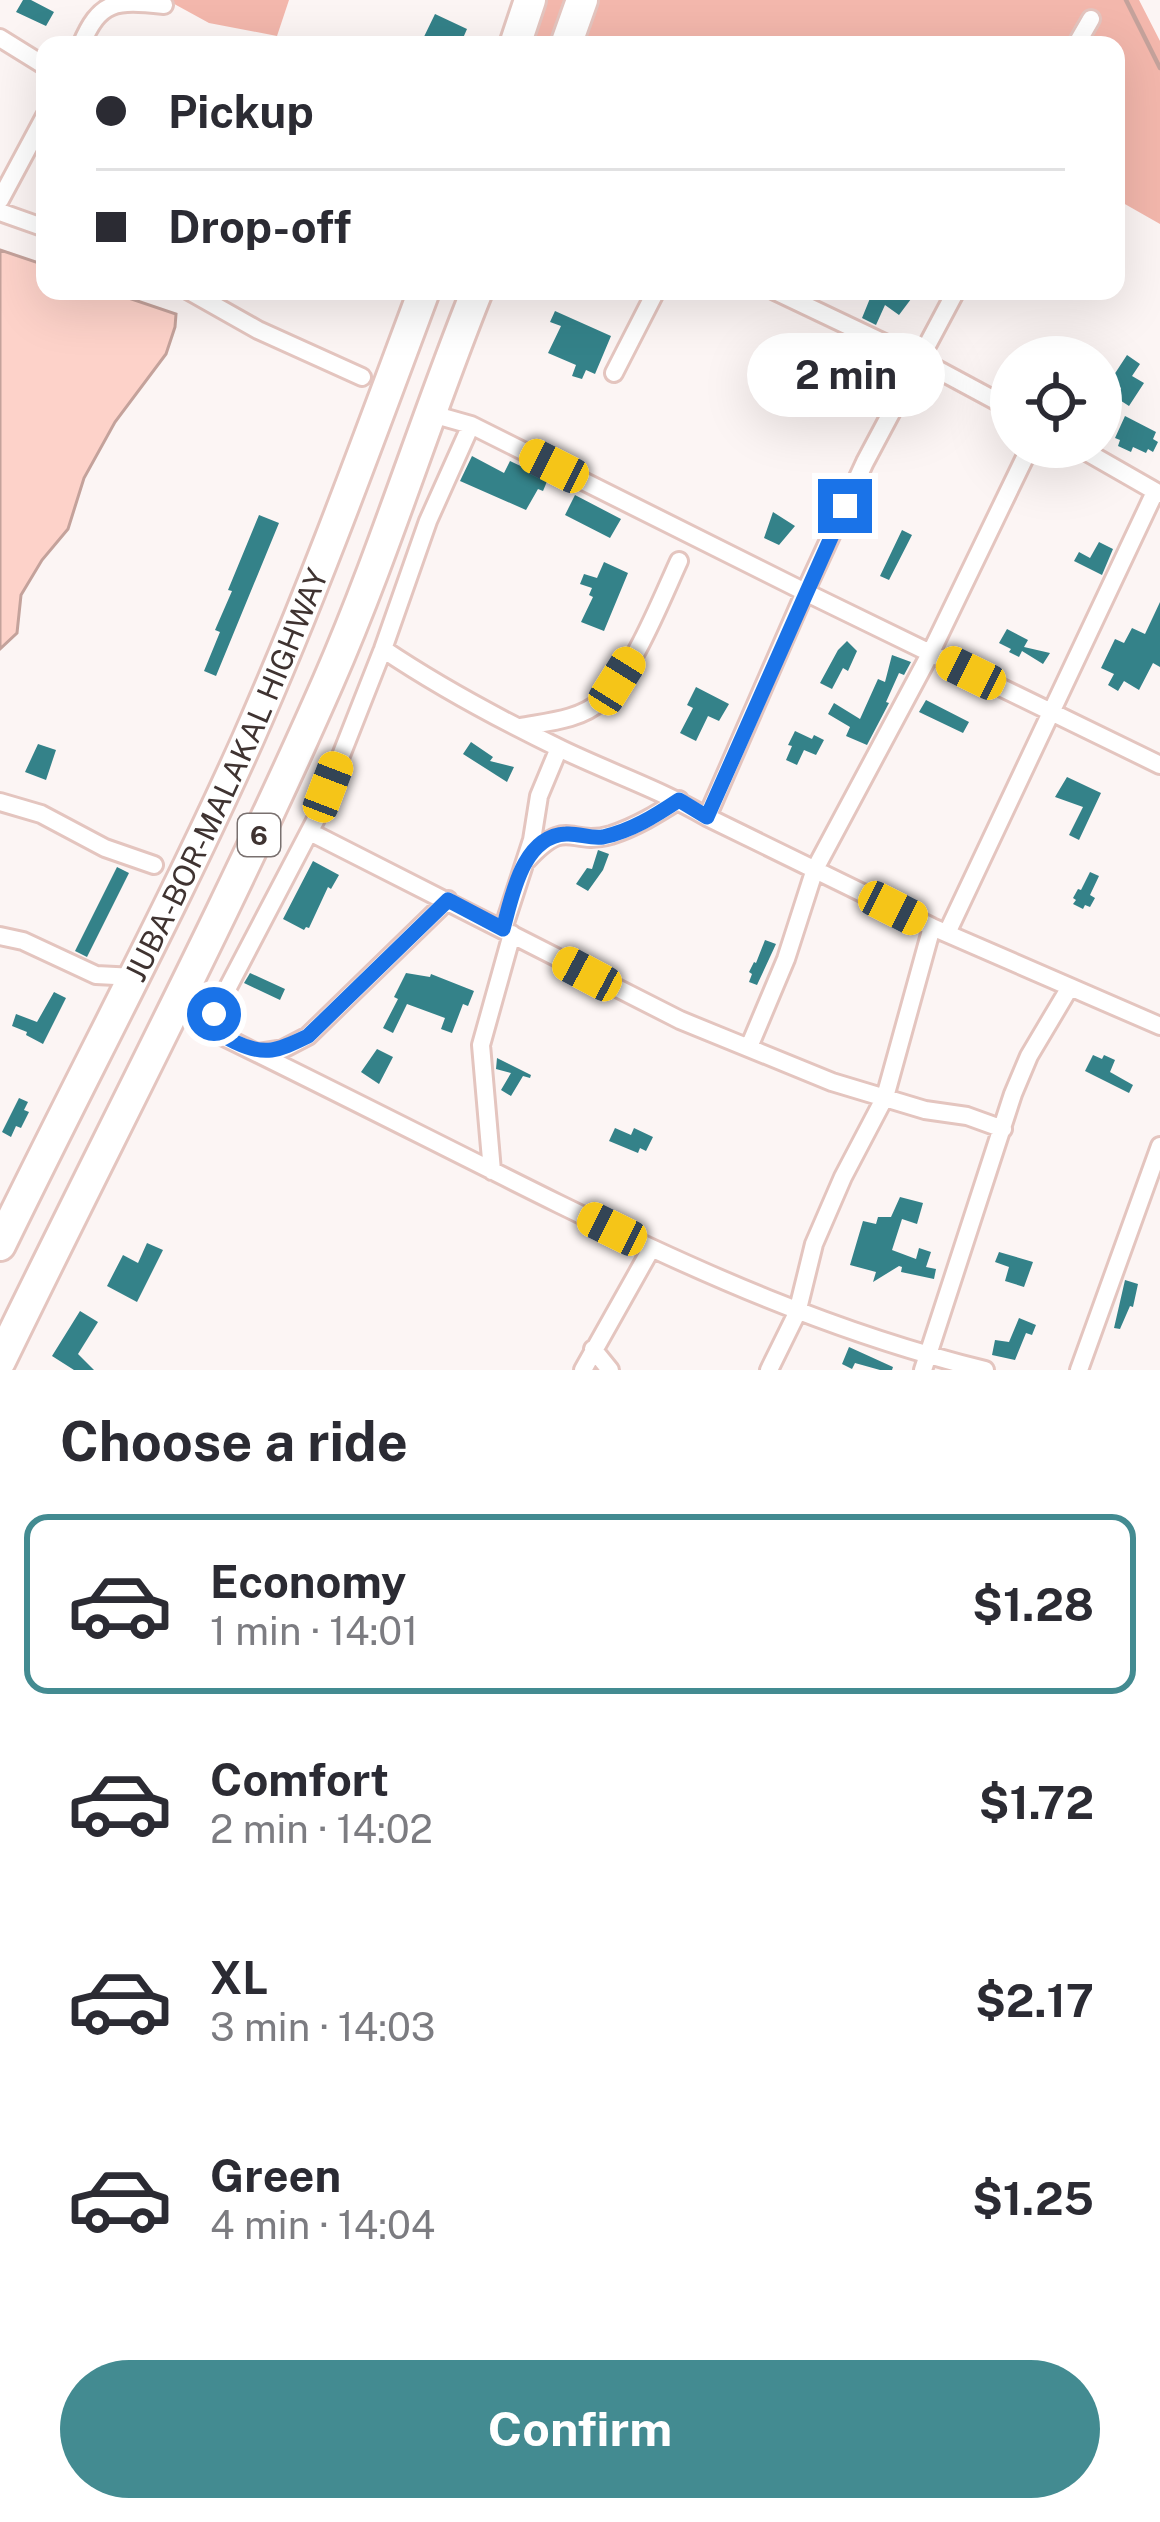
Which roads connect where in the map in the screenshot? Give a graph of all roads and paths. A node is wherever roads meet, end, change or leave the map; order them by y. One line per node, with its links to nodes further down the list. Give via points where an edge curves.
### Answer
1 (530, 0): 6 (highway)
2 (582, 0): 7 (highway)
3 (164, 5): 5 (street, via 106,5)
4 (1091, 19): 8 (street)
5 (85, 36)
6 (517, 36)
7 (569, 36)
8 (1081, 36)
9 (0, 38): 10 (street)
10 (36, 60)
11 (36, 133): 12 (street)
12 (0, 200)
13 (0, 212): 14 (street)
14 (36, 225)
15 (205, 300): 23 (street)
16 (421, 300): 49 (highway, JUBA-BOR-MALAKAL HIGHWAY / 6, via 248,740)
17 (474, 300): 25 (highway, JUBA-BOR-MALAKAL HIGHWAY / 6)
18 (651, 300): 22 (street)
19 (794, 300): 21 (street)
20 (951, 300): 21 (street)
21 (920, 360): 24 (street); 31 (street)
22 (614, 373)
23 (362, 376)
24 (990, 398)
25 (432, 414): 26 (street); 62 (highway, JUBA-BOR-MALAKAL HIGHWAY / 6, via 250,856)
26 (471, 424): 31 (street); 32 (street)
27 (1020, 468): 33 (street)
28 (1114, 468): 29 (street)
29 (1157, 493): 34 (street)
30 (679, 561): 35 (street, via 644,637 600,702)
31 (805, 592): 33 (street); 40 (street)
32 (383, 649): 35 (street); 41 (street)
33 (930, 654): 34 (street); 44 (street)
34 (1052, 712): 37 (street); 46 (street)
35 (520, 727): 36 (street)
36 (559, 748): 38 (street); 43 (street)
37 (1160, 765)
38 (679, 800): 40 (street); 43 (street, via 608,836 557,835)
39 (0, 802): 42 (street)
40 (707, 817): 44 (street)
41 (310, 832): 45 (street); 53 (street, via 214,1014 222,1036)
42 (154, 865)
43 (522, 865): 47 (street)
44 (815, 869): 46 (street); 52 (street)
45 (448, 900): 47 (street); 53 (street, via 308,1036)
46 (940, 930): 50 (street); 54 (street)
47 (507, 931): 52 (street, via 680,1021); 57 (street, via 481,1045)
48 (0, 937): 49 (street, via 96,975)
49 (135, 977): 58 (highway, JUBA-BOR-MALAKAL HIGHWAY / 6)
50 (1070, 987): 51 (street); 55 (street, via 1029,1056)
51 (1160, 1026)
52 (749, 1047): 54 (street)
53 (256, 1053): 57 (street)
54 (885, 1097): 55 (street); 60 (street, via 814,1244)
55 (1003, 1129): 63 (street)
56 (1160, 1146): 68 (street)
57 (492, 1171): 59 (street)
58 (0, 1245)
59 (652, 1249): 60 (street); 61 (street)
60 (797, 1313): 63 (street); 66 (street)
61 (593, 1349): 64 (street); 65 (street)
62 (0, 1361)
63 (926, 1363): 67 (street)
64 (583, 1370)
65 (610, 1370)
66 (769, 1370)
67 (985, 1370)
68 (1079, 1370)

